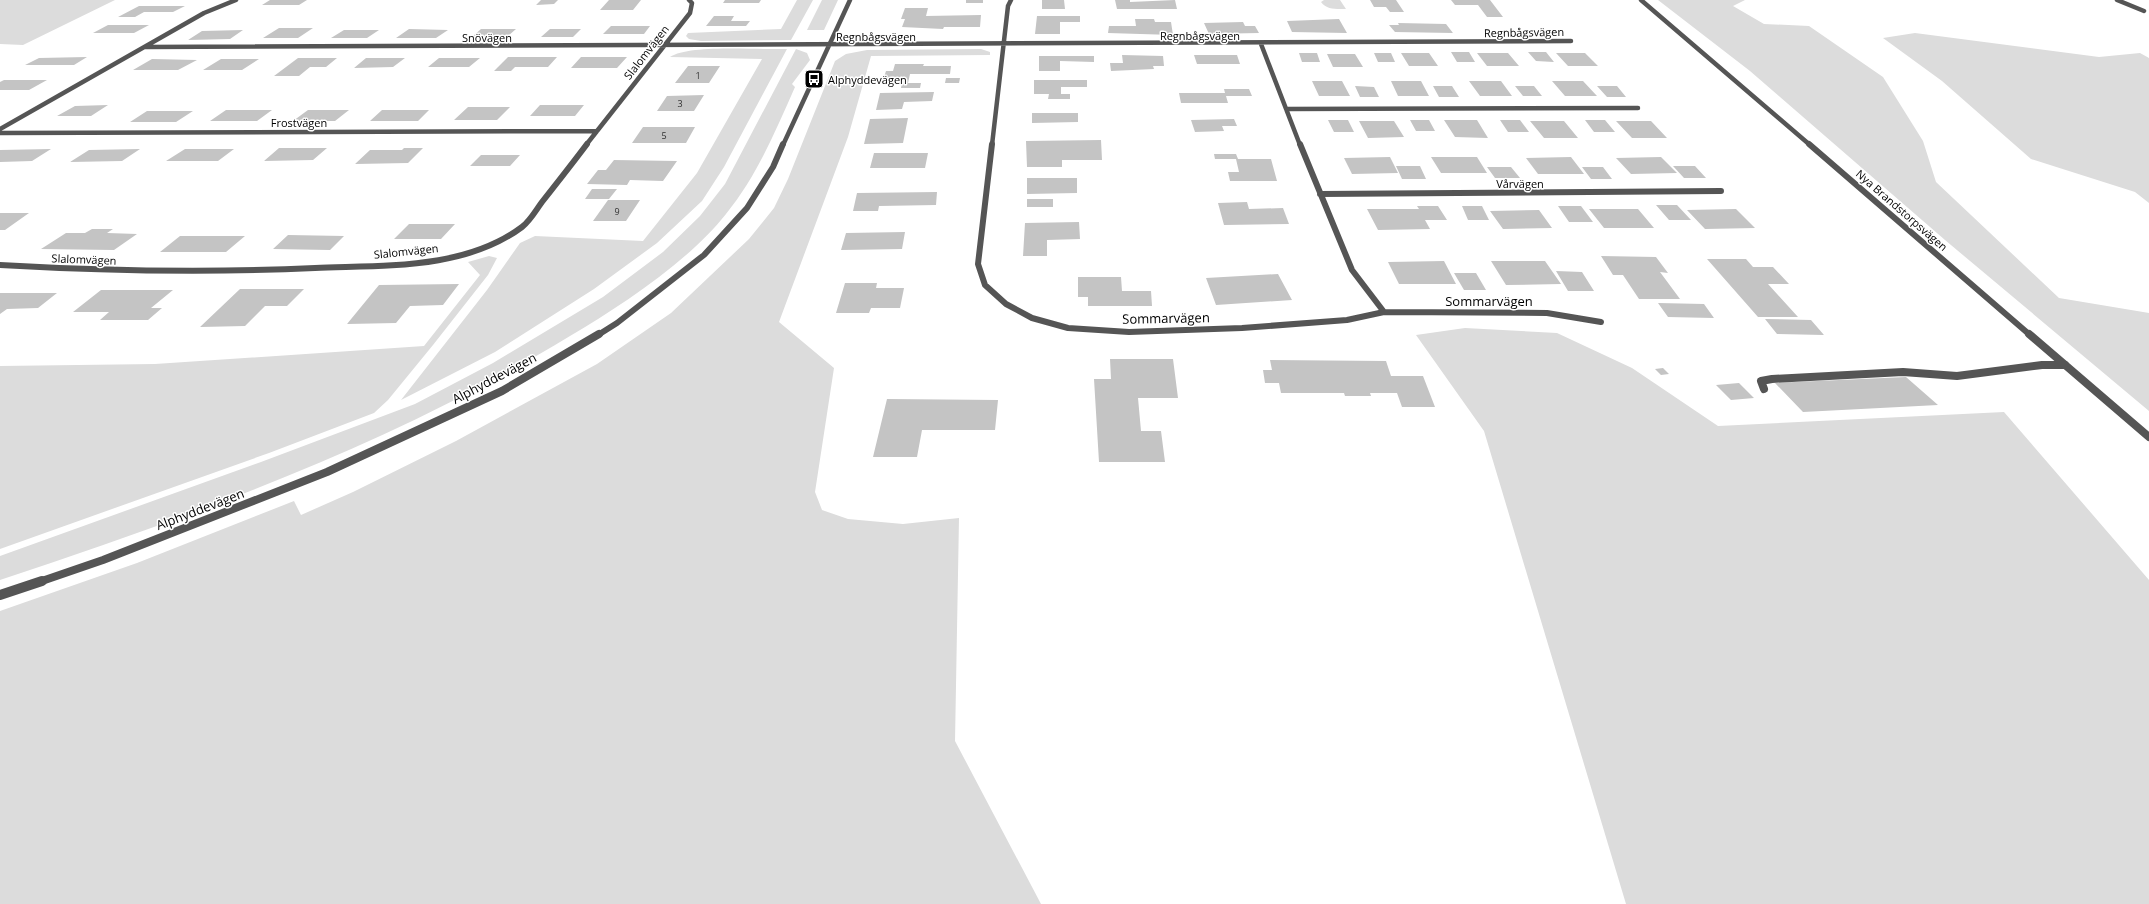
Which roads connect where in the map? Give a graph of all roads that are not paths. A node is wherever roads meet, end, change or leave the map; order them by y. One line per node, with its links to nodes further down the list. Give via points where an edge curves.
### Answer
1 (236, 0): 13 (street, via 204,13)
2 (689, 0): 11 (street, Slalomvägen, via 692,4 690,13)
3 (850, 0): 12 (street, Alphyddevägen)
4 (1011, 0): 9 (street, Sommarvägen, via 1008,6)
5 (1641, 0): 24 (street, Nya Brandstorpsvägen)
6 (2117, 0): 7 (street)
7 (2144, 11)
8 (1570, 41): 10 (street, Regnbågsvägen)
9 (1005, 44): 10 (street, Regnbågsvägen); 12 (street, Regnbågsvägen); 22 (street, Sommarvägen, via 978,264 985,285 1006,304 1032,318 1068,328 1130,332 1242,328 1347,320)
10 (1261, 44): 15 (street)
11 (664, 45): 12 (street, Snövägen); 13 (street, Snövägen); 17 (street, Slalomvägen)
12 (830, 46): 27 (street, Alphyddevägen, via 773,167 746,208 704,255 617,323 502,391 327,472 103,560)
13 (145, 48): 16 (street)
14 (1638, 108): 15 (street)
15 (1286, 109): 20 (street)
16 (0, 129)
17 (597, 131): 18 (street, Frostvägen); 21 (street, Slalomvägen, via 523,226 506,238 456,256 403,263 284,270 183,272 87,271)
18 (0, 134)
19 (1721, 191): 20 (street, Vårvägen)
20 (1320, 194): 22 (street, via 1352,270)
21 (0, 265)
22 (1384, 312): 23 (street, Sommarvägen, via 1547,312)
23 (1601, 322)
24 (2065, 365): 25 (street, via 2042,365 1957,376 1903,372 1772,379 1761,381); 26 (street, Nya Brandstorpsvägen)
25 (1764, 389)
26 (2149, 437)
27 (0, 595)

